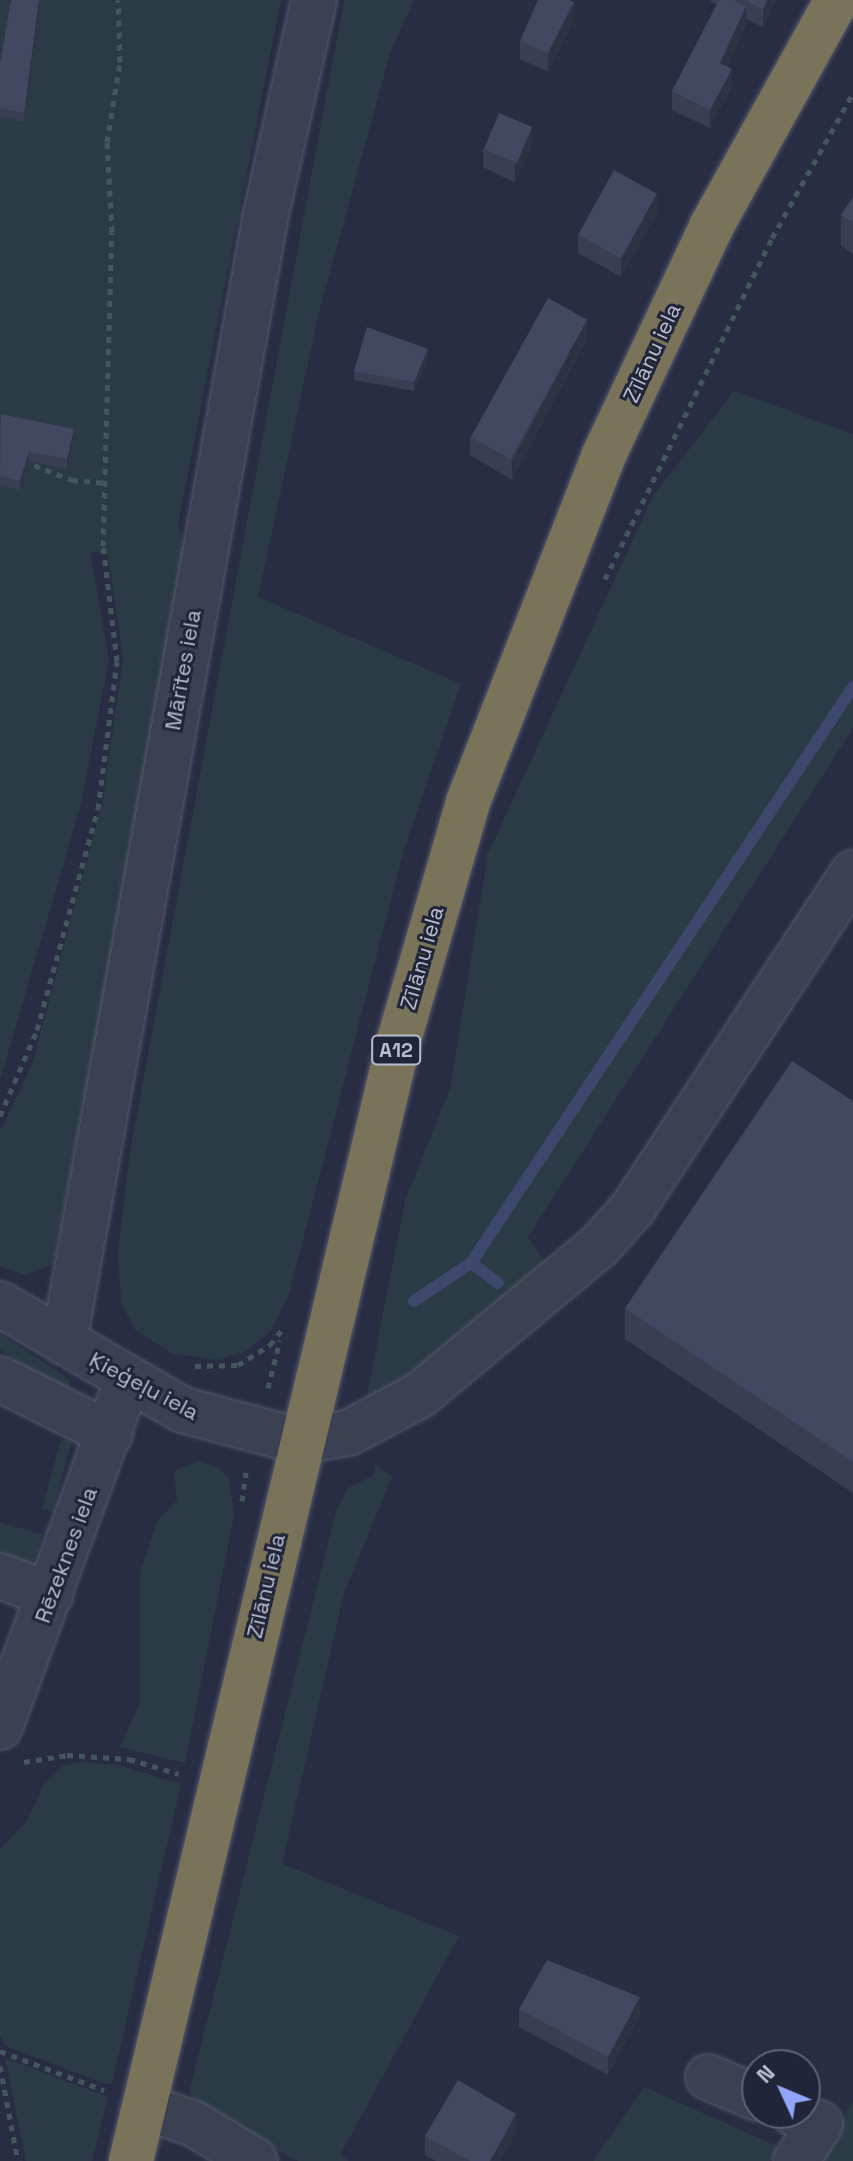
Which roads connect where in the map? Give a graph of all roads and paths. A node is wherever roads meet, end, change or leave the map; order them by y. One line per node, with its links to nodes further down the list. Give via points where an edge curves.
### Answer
1 (118, 0): 6 (path, via 120,62 107,142 112,232)
2 (314, 0): 12 (street, Mārītes iela, via 265,219)
3 (837, 0): 16 (highway, Zīlānu iela / A12, via 711,227 609,445 468,802 399,1040)
4 (853, 93): 7 (path, via 772,238)
5 (15, 458): 6 (path, via 72,480)
6 (104, 483): 9 (path, via 103,546 117,661 98,809 37,1030)
7 (599, 591)
8 (853, 873): 16 (street, via 633,1208 599,1246 420,1395 348,1433)
9 (0, 1116)
10 (0, 1304): 12 (street, Ķieģeļu iela)
11 (282, 1331): 14 (path, via 263,1351 238,1365 192,1366)
12 (64, 1342): 14 (street, Ķieģeļu iela)
13 (0, 1379): 15 (street)
14 (127, 1381): 15 (street, Rēzeknes iela); 16 (street, Ķieģeļu iela, via 215,1421)
15 (110, 1434): 18 (street, Rēzeknes iela)
16 (299, 1441): 25 (highway, Zīlānu iela / A12)
17 (0, 1576): 18 (street)
18 (51, 1595): 19 (street, Rēzeknes iela)
19 (4, 1746): 20 (path, via 129,1759)
20 (173, 1773)
21 (0, 2051): 25 (path)
22 (0, 2066): 27 (path)
23 (708, 2077): 24 (street)
24 (741, 2091)
25 (145, 2107): 28 (highway, Zīlānu iela / A12); 29 (street, via 194,2124)
26 (817, 2129): 30 (street)
27 (18, 2161)
28 (131, 2161)
29 (255, 2161)
30 (796, 2161)

